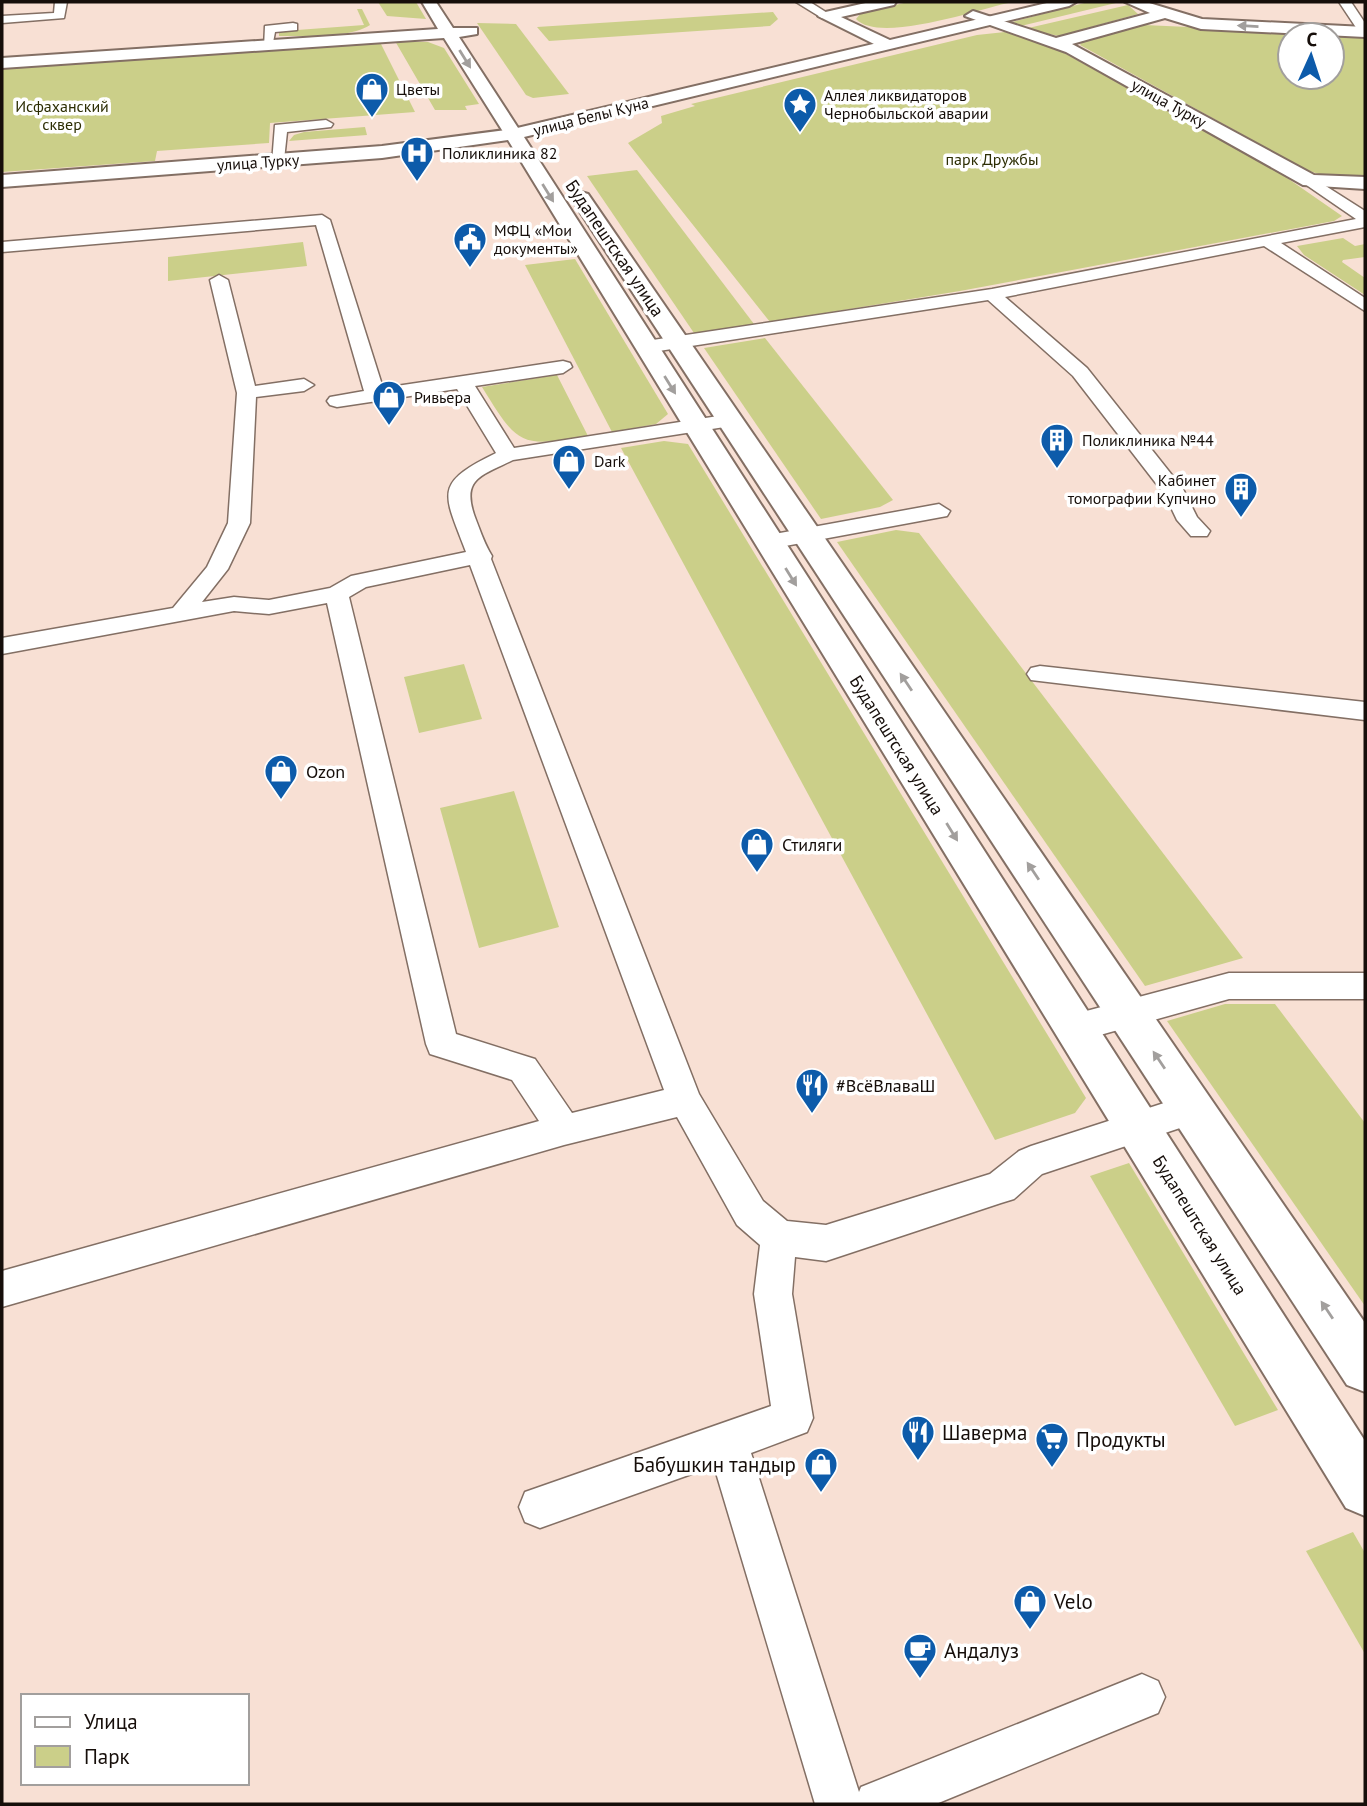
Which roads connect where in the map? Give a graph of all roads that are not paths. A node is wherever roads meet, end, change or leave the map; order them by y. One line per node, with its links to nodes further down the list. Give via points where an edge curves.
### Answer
1 (61, 2): 13 (lane, via 60,16)
2 (429, 2): 17 (street, Будапештская улица)
3 (802, 2): 11 (lane)
4 (889, 2): 11 (street)
5 (1032, 2): 12 (street, улица Белы Куна)
6 (1069, 2): 12 (street, улица Белы Куна)
7 (1132, 2): 10 (street)
8 (1345, 2): 16 (lane)
9 (458, 13): 17 (street, via 474,36)
10 (1165, 13): 16 (street, one-way to 10, via 1201,24); 19 (street)
11 (826, 16): 14 (lane); 18 (street)
12 (980, 18): 18 (street, улица Белы Куна); 19 (street, улица Турку)
13 (2, 20)
14 (807, 23)
15 (293, 27): 20 (lane, via 269,29)
16 (1364, 29)
17 (449, 33): 20 (street); 23 (street, Будапештская улица, one-way to 23)
18 (882, 42): 23 (street, улица Белы Куна)
19 (1057, 43): 26 (street, улица Турку)
20 (268, 45): 21 (street)
21 (2, 63)
22 (326, 124): 24 (lane, via 280,128)
23 (526, 124): 24 (street, улица Турку, via 415,149); 34 (street, Будапештская улица)
24 (277, 160): 25 (street, улица Турку)
25 (2, 181)
26 (1310, 181): 27 (street, улица Турку); 28 (lane)
27 (1365, 183)
28 (1365, 220): 29 (lane)
29 (1267, 241): 32 (lane); 33 (lane)
30 (2, 247): 39 (lane, via 322,220)
31 (219, 280): 38 (lane)
32 (992, 294): 34 (lane); 45 (lane, via 1080,372)
33 (1365, 306)
34 (662, 345): 41 (street, Будапештская улица); 42 (street, Будапештская улица, one-way to 42)
35 (563, 367): 36 (lane)
36 (463, 383): 39 (lane); 43 (lane)
37 (304, 385): 38 (lane)
38 (247, 393): 50 (lane, via 239,523 217,569)
39 (375, 395): 40 (lane)
40 (337, 401)
41 (731, 420): 42 (lane); 46 (street, Будапештская улица)
42 (695, 426): 43 (lane); 47 (street, Будапештская улица)
43 (508, 455): 48 (lane, via 473,472 459,492 457,500)
44 (939, 510): 46 (lane)
45 (1199, 531)
46 (807, 535): 47 (lane); 55 (street, Будапештская улица, one-way to 46)
47 (769, 542): 56 (street, Будапештская улица, one-way to 56)
48 (481, 556): 49 (lane, via 359,580); 57 (lane)
49 (337, 594): 50 (lane, via 269,607 234,604); 60 (lane, via 442,1044 523,1069)
50 (181, 613): 51 (lane)
51 (2, 646)
52 (1040, 674): 53 (lane)
53 (1365, 711)
54 (1365, 986): 55 (lane, via 1229,986)
55 (1127, 1011): 56 (lane); 58 (street, Будапештская улица, one-way to 55)
56 (1075, 1028): 59 (street, Будапештская улица)
57 (685, 1100): 60 (lane); 61 (lane, via 750,1213)
58 (1192, 1109): 59 (lane); 63 (street, Будапештская улица, one-way to 58)
59 (1138, 1127): 61 (lane, via 1031,1162 1001,1187 826,1243); 65 (street, Будапештская улица)
60 (564, 1130): 62 (lane)
61 (779, 1238): 64 (lane, via 773,1294 793,1418)
62 (2, 1289)
63 (1365, 1367)
64 (727, 1442): 66 (lane); 68 (lane)
65 (1365, 1489)
66 (540, 1507)
67 (1142, 1697): 69 (lane)
68 (839, 1804)
69 (878, 1804)

